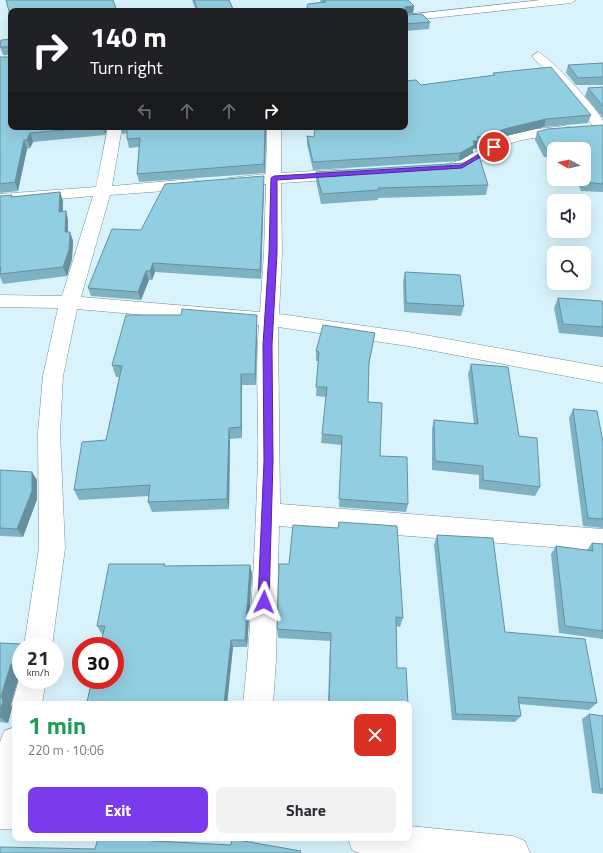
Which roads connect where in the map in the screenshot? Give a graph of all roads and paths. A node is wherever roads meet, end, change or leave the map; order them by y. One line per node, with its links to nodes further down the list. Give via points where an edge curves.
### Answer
1 (571, 0): 2 (street)
2 (408, 18)
3 (538, 56): 5 (street)
4 (590, 90): 5 (street)
5 (571, 91): 6 (street)
6 (603, 128): 9 (street, via 544,132 507,140 462,166)
7 (114, 130): 14 (street)
8 (274, 130): 11 (street)
9 (439, 168)
10 (360, 173): 11 (street)
11 (274, 178): 12 (street); 18 (street)
12 (219, 182)
13 (204, 183): 14 (street)
14 (103, 191): 15 (street); 17 (street)
15 (0, 199)
16 (0, 301): 17 (street)
17 (70, 302): 18 (street); 22 (street, via 53,376 49,434 52,548)
18 (269, 319): 19 (street, via 408,339); 20 (street)
19 (603, 375)
20 (267, 514): 21 (street); 25 (street)
21 (603, 540)
22 (39, 637)
23 (30, 689): 24 (street)
24 (28, 701)
25 (258, 701)
26 (12, 751): 27 (street)
27 (0, 789)
28 (0, 813): 29 (street)
29 (12, 813)
30 (375, 844): 31 (street)
31 (513, 853)

